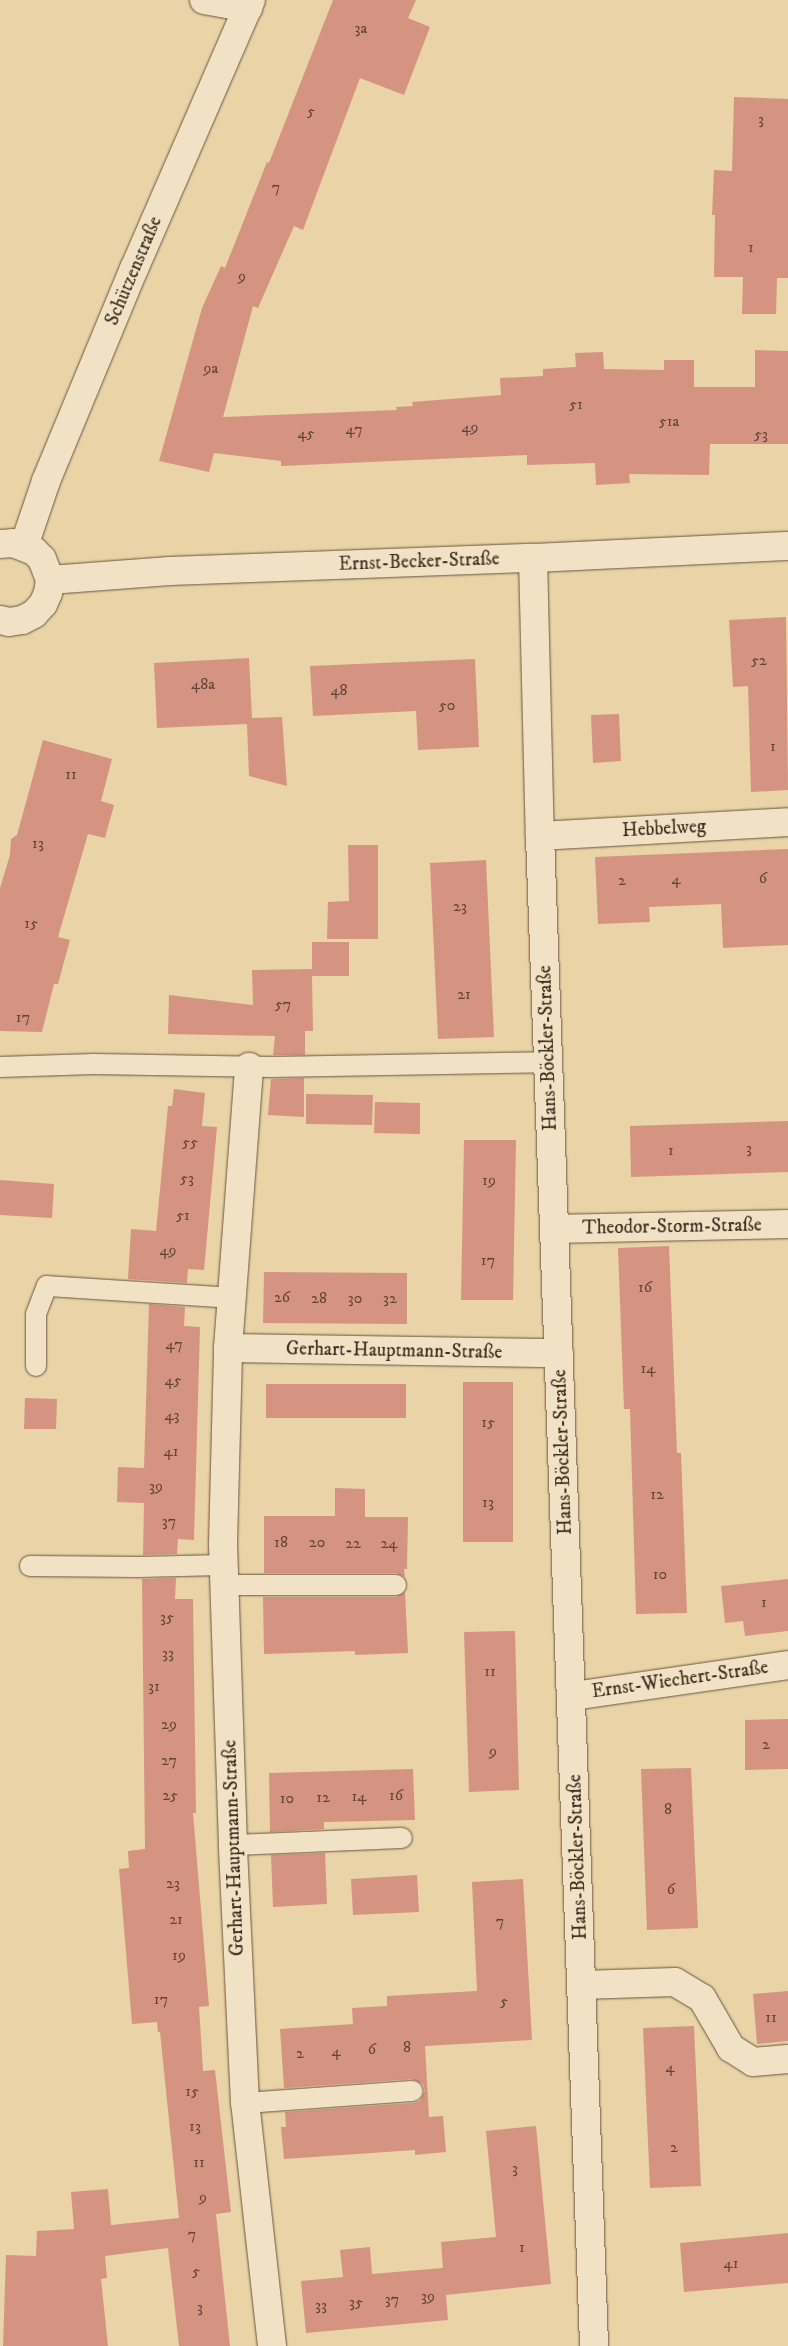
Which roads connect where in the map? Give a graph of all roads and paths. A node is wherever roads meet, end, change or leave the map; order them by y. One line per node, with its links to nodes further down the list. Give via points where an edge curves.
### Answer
1 (204, 0): 2 (street)
2 (250, 4): 3 (street, Schützenstraße, via 46,481)
3 (12, 545): 6 (street, via 42,559)
4 (788, 546): 5 (street, Ernst-Becker-Straße)
5 (533, 558): 6 (street, Ernst-Becker-Straße, via 170,571); 9 (street, Hans-Böckler-Straße)
6 (50, 580): 7 (street, via 43,604 34,614 22,620)
7 (0, 620)
8 (788, 822): 9 (street, Hebbelweg)
9 (540, 836): 10 (street, Hans-Böckler-Straße)
10 (549, 1062): 12 (lane); 14 (street, Hans-Böckler-Straße)
11 (0, 1066): 12 (lane)
12 (249, 1067): 15 (street, Gerhart-Hauptmann-Straße)
13 (788, 1224): 14 (street, Theodor-Storm-Straße)
14 (555, 1229): 17 (street, Hans-Böckler-Straße)
15 (232, 1298): 16 (street, Gerhart-Hauptmann-Straße); 18 (lane, via 48,1286 36,1314)
16 (228, 1348): 17 (street, Gerhart-Hauptmann-Straße); 20 (street, Gerhart-Hauptmann-Straße)
17 (559, 1354): 23 (street, Hans-Böckler-Straße)
18 (36, 1366)
19 (30, 1566): 20 (lane, via 139,1567)
20 (224, 1575): 21 (lane); 25 (street, Gerhart-Hauptmann-Straße)
21 (396, 1585)
22 (788, 1665): 23 (street, Ernst-Wiechert-Straße)
23 (572, 1696): 26 (street, Hans-Böckler-Straße)
24 (402, 1838): 25 (lane)
25 (233, 1845): 29 (street, Gerhart-Hauptmann-Straße)
26 (582, 1985): 27 (street, via 675,1982 702,1998 731,2048 754,2062); 31 (street, Hans-Böckler-Straße)
27 (788, 2059)
28 (413, 2091): 29 (lane)
29 (246, 2104): 30 (street, Gerhart-Hauptmann-Straße)
30 (272, 2346)
31 (594, 2346)

